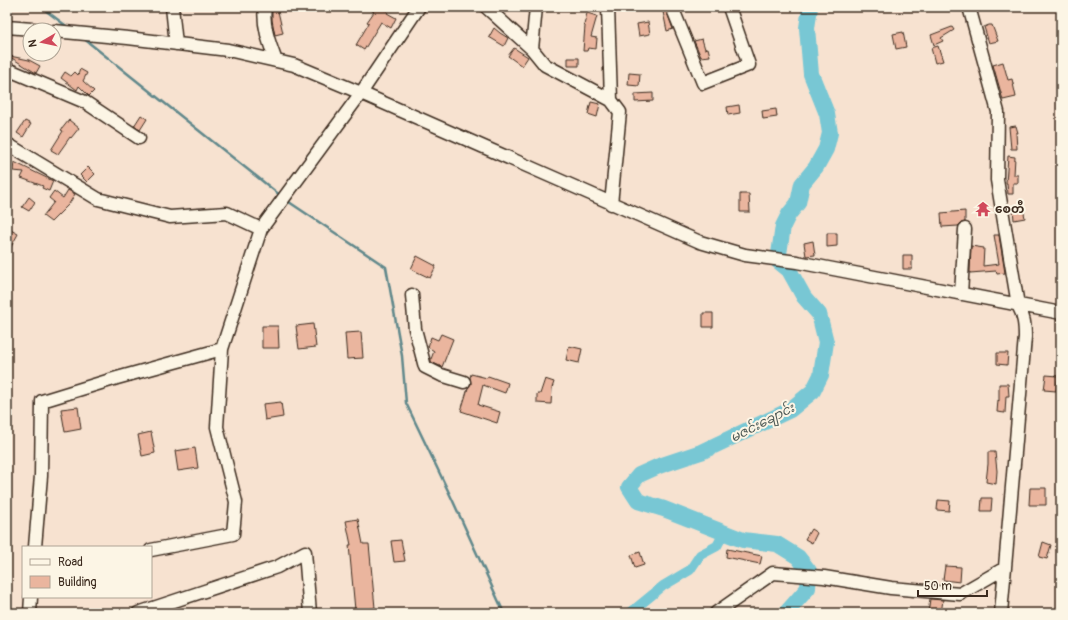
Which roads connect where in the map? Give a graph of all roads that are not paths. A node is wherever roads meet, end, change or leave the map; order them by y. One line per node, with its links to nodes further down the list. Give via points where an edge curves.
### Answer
1 (172, 7): 13 (street)
2 (265, 7): 15 (street, via 269,43)
3 (419, 7): 17 (street)
4 (486, 7): 14 (street)
5 (536, 7): 14 (street)
6 (608, 7): 18 (street)
7 (672, 7): 8 (street, via 703,83 749,65)
8 (729, 7)
9 (969, 7): 26 (street, via 998,112 997,180)
10 (7, 27): 11 (street)
11 (22, 28)
12 (62, 31): 13 (street)
13 (176, 44): 15 (street, via 228,50)
14 (532, 49): 18 (street, via 545,65)
15 (276, 61): 17 (street, via 294,65)
16 (7, 69): 19 (street, via 86,102)
17 (361, 93): 21 (street); 22 (street)
18 (611, 100): 21 (street, via 620,112)
19 (139, 138)
20 (7, 144): 22 (street, via 98,199 170,217 227,213)
21 (611, 204): 24 (street, via 700,242 745,255 797,262)
22 (261, 229): 28 (street)
23 (965, 229): 24 (street)
24 (961, 294): 26 (street)
25 (412, 295): 29 (street, via 415,329 424,367)
26 (1018, 305): 27 (street); 32 (street, via 1025,321 1025,338)
27 (1061, 313)
28 (222, 349): 30 (street, via 42,401 41,476); 31 (street, via 217,427 236,502 233,534)
29 (464, 382)
30 (35, 546)
31 (152, 550)
32 (1005, 568): 37 (street, via 960,594 773,573); 38 (street)
33 (31, 598): 34 (street)
34 (30, 613)
35 (138, 613): 36 (street, via 277,568 305,552)
36 (310, 613)
37 (716, 613)
38 (1001, 613)

